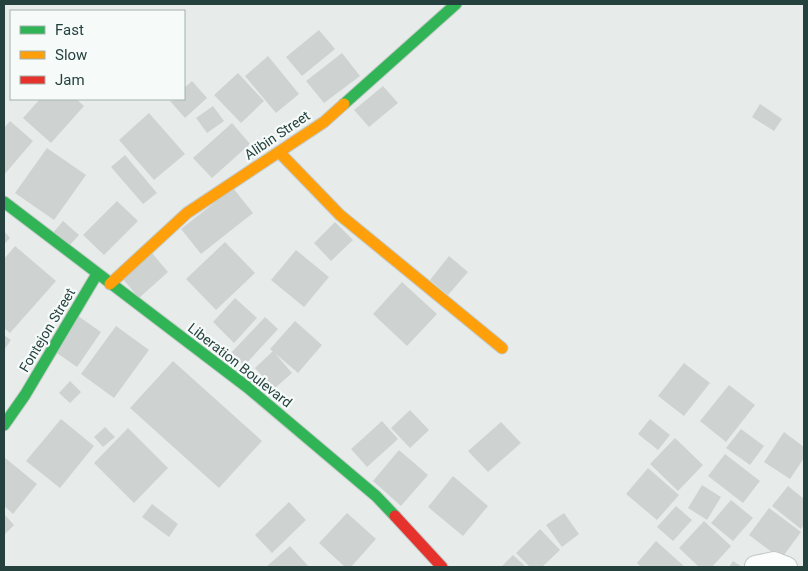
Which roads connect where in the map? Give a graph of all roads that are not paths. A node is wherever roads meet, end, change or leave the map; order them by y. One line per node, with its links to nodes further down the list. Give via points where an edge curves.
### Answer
1 (456, 4): 2 (street, Alibin Street, via 324,122)
2 (280, 153): 5 (street, Alibin Street, via 186,212); 6 (street, via 340,215)
3 (4, 202): 4 (street, Liberation Boulevard)
4 (97, 274): 5 (street, Liberation Boulevard); 7 (street, Fontejon Street, via 26,395)
5 (110, 284): 9 (street, Liberation Boulevard, via 246,387 376,496)
6 (502, 348)
7 (4, 425)
8 (755, 566): 10 (street, via 774,562)
9 (442, 567)
10 (787, 567)

